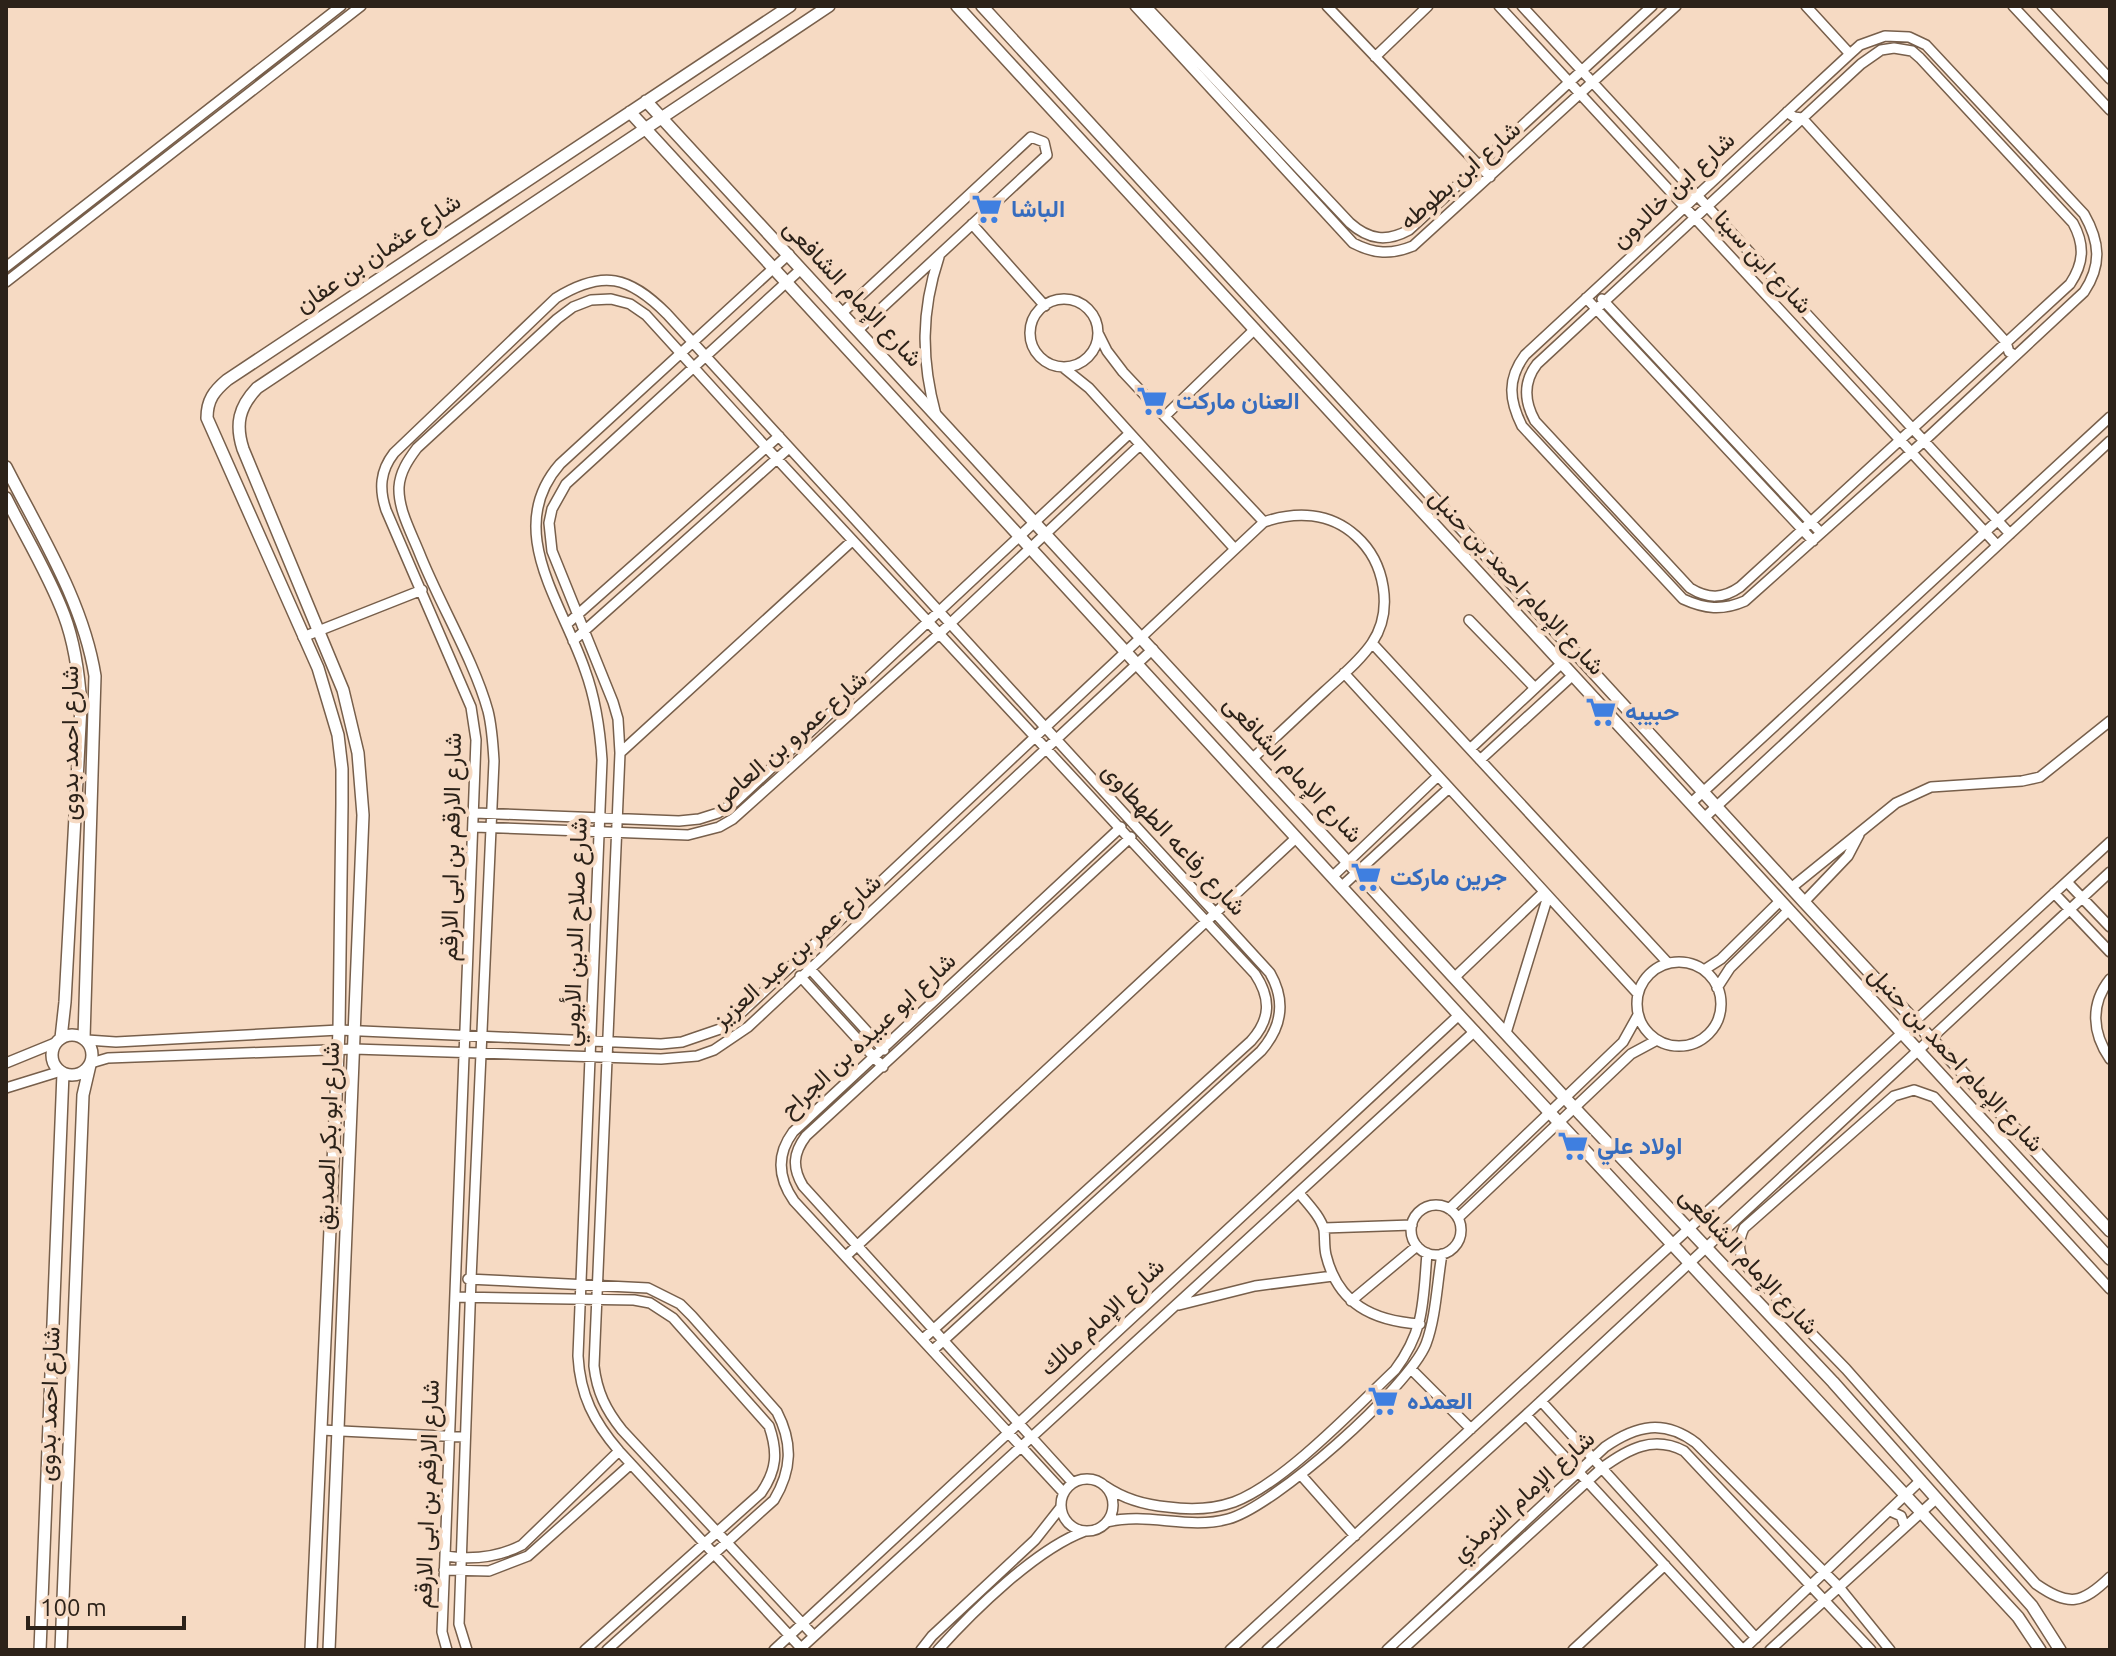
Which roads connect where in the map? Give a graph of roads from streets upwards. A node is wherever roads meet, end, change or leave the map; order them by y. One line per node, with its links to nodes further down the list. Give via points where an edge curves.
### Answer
1 (341, 6): 50 (street)
2 (361, 6): 53 (street)
3 (790, 6): 26 (street, شارع عثمان بن عفان)
4 (829, 6): 34 (street, شارع عثمان بن عفان)
5 (957, 6): 33 (street, شارع الإمام احمد بن حنبل)
6 (982, 6): 27 (street, شارع الإمام احمد بن حنبل)
7 (1135, 6): 29 (street, شارع ابن بطوطه)
8 (1146, 6): 29 (street, شارع ابن بطوطه)
9 (1327, 6): 19 (street)
10 (1428, 6): 19 (street)
11 (1499, 6): 22 (street, شارع ابن سينا)
12 (1522, 6): 20 (street, شارع ابن سينا)
13 (1652, 6): 20 (street, شارع ابن بطوطه)
14 (1676, 6): 23 (street, شارع ابن بطوطه)
15 (1806, 6): 18 (street)
16 (2013, 6): 25 (street)
17 (2042, 6): 21 (street)
18 (1850, 54): 28 (street, شارع ابن خالدون); 40 (street, شارع ابن خالدون, via 1885,36 1917,39)
19 (1375, 57): 39 (street)
20 (1582, 72): 22 (street, شارع ابن بطوطه); 23 (street, شارع ابن سينا)
21 (2110, 82): 25 (street)
22 (1570, 83): 24 (street, شارع ابن سينا); 39 (street, شارع ابن بطوطه)
23 (1593, 83): 24 (street, شارع ابن بطوطه); 43 (street, شارع ابن سينا)
24 (1581, 95): 41 (street, شارع ابن بطوطه); 45 (street, شارع ابن سينا)
25 (2097, 97): 30 (street)
26 (646, 101): 31 (street, شارع عثمان بن عفان); 34 (street, شارع الإمام الشافعى)
27 (1068, 102): 33 (street); 36 (street, شارع الإمام احمد بن حنبل)
28 (1797, 103): 32 (street, شارع ابن خالدون); 35 (street)
29 (1236, 109): 39 (street, شارع ابن بطوطه, via 1350,223 1372,237 1385,239 1409,230); 41 (street, شارع ابن بطوطه, via 1347,237 1367,250 1398,252 1413,246)
30 (2110, 109)
31 (630, 112): 37 (street, شارع الإمام الشافعى); 118 (street, شارع عثمان بن عفان, via 227,380 211,396 207,418)
32 (1787, 112): 35 (street); 43 (street, شارع ابن خالدون)
33 (1056, 114): 38 (street, شارع الإمام احمد بن حنبل)
34 (661, 117): 37 (street, شارع عثمان بن عفان); 48 (street, شارع الإمام الشافعى)
35 (1802, 118): 42 (street, شارع ابن خالدون, via 1871,56 1904,49 1920,58); 44 (street, شارع ابن خالدون); 65 (street)
36 (1084, 119): 38 (street); 74 (street, شارع الإمام احمد بن حنبل)
37 (645, 128): 51 (street, شارع الإمام الشافعى); 115 (street, شارع عثمان بن عفان, via 245,400 238,433)
38 (1072, 131): 59 (street, شارع الإمام احمد بن حنبل)
39 (1479, 166): 41 (street)
40 (2041, 169): 42 (street); 67 (street, شارع ابن خالدون, via 2084,214 2096,240 2097,267 2084,292)
41 (1490, 177)
42 (2031, 178): 65 (street, شارع ابن خالدون, via 2080,234 2081,260 2070,284)
43 (1697, 195): 44 (street, شارع ابن سينا); 45 (street, شارع ابن خالدون)
44 (1706, 205): 46 (street, شارع ابن خالدون); 75 (street, شارع ابن سينا)
45 (1685, 207): 46 (street, شارع ابن سينا); 55 (street, شارع ابن خالدون)
46 (1694, 217): 56 (street, شارع ابن خالدون); 79 (street, شارع ابن سينا)
47 (972, 224): 49 (street); 57 (street); 58 (street, via 1047,155 1044,142 1031,137)
48 (789, 254): 51 (street, شارع صلاح الدين الأيوبي); 52 (street, شارع الإمام الشافعى)
49 (939, 256): 61 (street); 71 (street, via 923,335)
50 (6, 267)
51 (774, 268): 54 (street, شارع الإمام الشافعى); 63 (street, شارع صلاح الدين الأيوبي)
52 (801, 269): 54 (street, شارع صلاح الدين الأيوبي); 58 (street, شارع الإمام الشافعى)
53 (6, 282)
54 (786, 282): 68 (street, شارع صلاح الدين الأيوبي); 98 (street, شارع الإمام الشافعى)
55 (1590, 294): 56 (street); 101 (street, شارع ابن خالدون, via 1518,365 1512,402 1522,426)
56 (1600, 305): 92 (street); 97 (street, شارع ابن خالدون, via 1531,372 1527,402 1535,421)
57 (1045, 306): 62 (street, via 1062,300 1080,303 1093,316); 70 (street, via 1032,323 1032,344 1044,361)
58 (842, 313): 61 (street, شارع الإمام الشافعى)
59 (1255, 329): 72 (street); 78 (street, شارع الإمام احمد بن حنبل)
60 (521, 330): 63 (street, شارع الارقم بن ابى الارقم, via 578,284 617,281 648,295); 64 (street); 106 (street, شارع الارقم بن ابى الارقم, via 394,453 383,472 382,498)
61 (858, 330): 71 (street, شارع الإمام الشافعى)
62 (1098, 333): 70 (street, via 1088,358); 72 (street, via 1114,362)
63 (693, 340): 66 (street, شارع صلاح الدين الأيوبي); 68 (street, شارع رفاعه الطهطاوى)
64 (533, 342): 66 (street, شارع الارقم بن ابى الارقم, via 573,307 611,299 646,315); 105 (street, شارع الارقم بن ابى الارقم, via 417,448 400,476 400,503)
65 (2006, 342): 67 (street, via 2009,352); 75 (street, شارع ابن خالدون)
66 (681, 351): 69 (street, شارع رفاعه الطهطاوى); 113 (street, شارع صلاح الدين الأيوبي, via 560,464 543,487 534,515 536,544)
67 (2019, 352): 80 (street, شارع ابن خالدون)
68 (706, 355): 69 (street, شارع صلاح الدين الأيوبي); 77 (street, شارع رفاعه الطهطاوى)
69 (694, 366): 83 (street, شارع رفاعه الطهطاوى); 109 (street, شارع صلاح الدين الأيوبي, via 558,496 549,523 552,551)
70 (1064, 368): 76 (street)
71 (936, 415): 90 (street, شارع الإمام الشافعى)
72 (1165, 416): 91 (street)
73 (2110, 417): 89 (street)
74 (1369, 428): 78 (street); 107 (street, شارع الإمام احمد بن حنبل)
75 (1911, 429): 79 (street, شارع ابن خالدون); 80 (street, شارع ابن سينا)
76 (1130, 433): 82 (street); 90 (street, شارع عمرو بن العاص)
77 (779, 436): 83 (street); 84 (street, شارع رفاعه الطهطاوى)
78 (1356, 439): 111 (street, شارع الإمام احمد بن حنبل)
79 (1899, 440): 85 (street, شارع ابن سينا); 92 (street, شارع ابن خالدون)
80 (1924, 441): 85 (street, شارع ابن خالدون); 89 (street, شارع ابن سينا)
81 (2110, 441): 96 (street)
82 (1140, 445): 94 (street, شارع عمرو بن العاص); 104 (street)
83 (766, 447): 86 (street, شارع رفاعه الطهطاوى); 109 (street)
84 (789, 448): 86 (street); 108 (street, شارع رفاعه الطهطاوى)
85 (1911, 452): 93 (street, شارع ابن سينا); 95 (street, شارع ابن خالدون)
86 (776, 459): 99 (street, شارع رفاعه الطهطاوى); 116 (street)
87 (6, 467): 197 (street, شارع احمد بدوى, via 76,605 95,676)
88 (6, 498): 199 (street, شارع احمد بدوى, via 63,613 79,682 65,1002)
89 (1998, 520): 93 (street); 96 (street, شارع ابن سينا)
90 (1035, 522): 94 (street, شارع الإمام الشافعى); 98 (street, شارع عمرو بن العاص)
91 (1264, 522): 104 (street, شارع عمر بن عبد العزيز); 121 (street, via 1302,514 1322,517 1340,524 1369,550 1384,587 1380,625)
92 (1807, 526): 95 (street); 97 (street, شارع ابن خالدون, via 1740,587 1721,596 1690,588); 100 (street)
93 (1985, 532): 102 (street, شارع ابن سينا); 140 (street)
94 (1046, 533): 103 (street, شارع عمرو بن العاص); 119 (street, شارع الإمام الشافعى)
95 (1821, 533): 100 (street, شارع ابن خالدون)
96 (2010, 534): 102 (street)
97 (1643, 536): 101 (street)
98 (1019, 537): 103 (street, شارع الإمام الشافعى); 108 (street, شارع عمرو بن العاص)
99 (852, 541): 112 (street, شارع رفاعه الطهطاوى); 135 (street)
100 (1813, 541): 101 (street, شارع ابن خالدون, via 1745,601 1714,609 1683,599)
101 (1633, 545)
102 (1997, 545): 142 (street)
103 (1030, 548): 114 (street, شارع عمرو بن العاص); 123 (street, شارع الإمام الشافعى)
104 (1234, 548): 119 (street, شارع عمر بن عبد العزيز)
105 (433, 586): 106 (street); 144 (street, شارع الارقم بن ابى الارقم, via 489,715 494,761)
106 (419, 591): 115 (street); 143 (street, شارع الارقم بن ابى الارقم, via 475,723)
107 (1536, 609): 111 (street); 140 (street, شارع الإمام احمد بن حنبل)
108 (939, 612): 112 (street, شارع عمرو بن العاص); 114 (street, شارع رفاعه الطهطاوى)
109 (578, 614): 113 (street); 116 (street, شارع صلاح الدين الأيوبي)
110 (1469, 620): 128 (street)
111 (1522, 621): 124 (street, شارع الإمام احمد بن حنبل)
112 (928, 623): 117 (street, شارع رفاعه الطهطاوى); 146 (street, شارع عمرو بن العاص, via 718,813 699,819)
113 (567, 624): 120 (street, شارع صلاح الدين الأيوبي)
114 (950, 624): 117 (street, شارع عمرو بن العاص); 130 (street, شارع رفاعه الطهطاوى)
115 (319, 630): 118 (street); 190 (street, شارع ابو بكر الصديق, via 343,690 358,753 363,815)
116 (585, 631): 120 (street); 135 (street, شارع صلاح الدين الأيوبي, via 618,719)
117 (939, 634): 131 (street, شارع رفاعه الطهطاوى); 154 (street, شارع عمرو بن العاص, via 733,819 704,833)
118 (303, 637): 189 (street, شارع ابو بكر الصديق, via 330,701 342,769)
119 (1142, 638): 122 (street, شارع الإمام الشافعى); 123 (street, شارع عمر بن عبد العزيز)
120 (573, 641): 145 (street, شارع صلاح الدين الأيوبي, via 600,728)
121 (1372, 643): 126 (street); 133 (street)
122 (1153, 649): 125 (street, شارع عمر بن عبد العزيز); 136 (street, شارع الإمام الشافعى)
123 (1126, 653): 125 (street, شارع الإمام الشافعى); 130 (street, شارع عمر بن عبد العزيز)
124 (1562, 663): 127 (street, شارع الإمام احمد بن حنبل); 128 (street)
125 (1137, 665): 132 (street, شارع عمر بن عبد العزيز); 156 (street, شارع الإمام الشافعى)
126 (1344, 673): 136 (street); 138 (street)
127 (1573, 675): 137 (street); 141 (street, شارع الإمام احمد بن حنبل)
128 (1535, 688): 133 (street)
129 (2110, 721): 155 (street, via 2040,777 1931,787 1896,803)
130 (1045, 729): 131 (street, شارع عمر بن عبد العزيز); 132 (street, شارع رفاعه الطهطاوى)
131 (1035, 738): 134 (street, شارع رفاعه الطهطاوى); 176 (street, شارع عمر بن عبد العزيز)
132 (1057, 741): 134 (street, شارع عمر بن عبد العزيز); 148 (street, شارع رفاعه الطهطاوى)
133 (1470, 749): 137 (street)
134 (1047, 751): 151 (street, شارع رفاعه الطهطاوى); 179 (street, شارع عمر بن عبد العزيز)
135 (620, 753): 146 (street, شارع صلاح الدين الأيوبي)
136 (1253, 758): 159 (street, شارع الإمام الشافعى)
137 (1480, 760): 177 (street)
138 (1438, 776): 139 (street); 159 (street)
139 (1449, 788): 160 (street); 167 (street)
140 (1703, 792): 141 (street); 142 (street, شارع الإمام احمد بن حنبل)
141 (1691, 803): 147 (street, شارع الإمام احمد بن حنبل)
142 (1716, 806): 147 (street); 165 (street, شارع الإمام احمد بن حنبل)
143 (475, 813): 144 (street, شارع عمرو بن العاص); 149 (street, شارع الارقم بن ابى الارقم)
144 (491, 813): 145 (street, شارع عمرو بن العاص); 150 (street, شارع الارقم بن ابى الارقم)
145 (599, 817): 146 (street, شارع عمرو بن العاص); 153 (street, شارع صلاح الدين الأيوبي)
146 (619, 818): 154 (street, شارع صلاح الدين الأيوبي)
147 (1704, 818): 170 (street, شارع الإمام احمد بن حنبل)
148 (1129, 819): 151 (street, شارع ابو عبيده بن الجراح); 152 (street, شارع رفاعه الطهطاوى)
149 (474, 827): 150 (street, شارع عمرو بن العاص); 194 (street, شارع الارقم بن ابى الارقم)
150 (490, 828): 153 (street, شارع عمرو بن العاص); 195 (street, شارع الارقم بن ابى الارقم)
151 (1119, 828): 157 (street, شارع رفاعه الطهطاوى); 202 (street, شارع ابو عبيده بن الجراح)
152 (1139, 830): 157 (street, شارع ابو عبيده بن الجراح); 172 (street, شارع رفاعه الطهطاوى)
153 (598, 833): 154 (street, شارع عمرو بن العاص); 200 (street, شارع صلاح الدين الأيوبي)
154 (618, 834): 201 (street, شارع صلاح الدين الأيوبي)
155 (1859, 835): 165 (street); 169 (street, via 1848,856)
156 (1296, 838): 162 (street, شارع الإمام الشافعى); 172 (street)
157 (1129, 839): 173 (street, شارع رفاعه الطهطاوى); 211 (street, شارع ابو عبيده بن الجراح)
158 (2110, 842): 163 (street)
159 (1348, 861): 160 (street, شارع الإمام الشافعى); 162 (street)
160 (1357, 872): 164 (street); 182 (street, شارع الإمام الشافعى)
161 (2110, 872): 168 (street)
162 (1332, 877): 164 (street, شارع الإمام الشافعى)
163 (2067, 882): 166 (street); 168 (street)
164 (1341, 887): 186 (street, شارع الإمام الشافعى)
165 (1791, 888): 169 (street, شارع الإمام احمد بن حنبل)
166 (2054, 893): 171 (street); 188 (street)
167 (1546, 894): 182 (street); 185 (street); 192 (street)
168 (2082, 898): 171 (street); 174 (street)
169 (1804, 902): 188 (street, شارع الإمام احمد بن حنبل)
170 (1784, 906): 180 (street); 184 (street); 193 (street, شارع الإمام احمد بن حنبل)
171 (2070, 910): 175 (street); 196 (street)
172 (1215, 912): 173 (street); 223 (street, شارع رفاعه الطهطاوى, via 1278,987 1278,1023 1261,1051)
173 (1205, 921): 222 (street, شارع رفاعه الطهطاوى, via 1264,987 1266,1018 1251,1041); 232 (street)
174 (2110, 927)
175 (2110, 952)
176 (801, 959): 178 (street, شارع عمر بن عبد العزيز); 179 (street)
177 (1668, 963): 180 (street); 185 (street, via 1652,971)
178 (792, 967): 181 (street); 201 (street, شارع عمر بن عبد العزيز, via 720,1029 682,1042)
179 (810, 970): 181 (street, شارع عمر بن عبد العزيز); 202 (street)
180 (1704, 970): 184 (street)
181 (801, 977): 208 (street); 210 (street, شارع عمر بن عبد العزيز, via 748,1027 714,1050 679,1058)
182 (1455, 977): 192 (street, شارع الإمام الشافعى)
183 (2110, 979): 212 (street, via 2095,1018)
184 (1717, 988): 198 (street, via 1720,1014 1706,1036 1682,1046)
185 (1638, 994): 187 (street)
186 (1459, 1015): 191 (street, شارع الإمام الشافعى); 264 (street, شارع الإمام مالك)
187 (1638, 1015): 198 (street); 218 (street, via 1623,1042)
188 (1916, 1022): 193 (street); 196 (street, شارع الإمام احمد بن حنبل)
189 (339, 1030): 190 (street, شارع عمر بن عبد العزيز); 197 (street, شارع عمر بن عبد العزيز, via 116,1042); 203 (street, شارع ابو بكر الصديق)
190 (354, 1030): 194 (street, شارع عمر بن عبد العزيز); 204 (street, شارع ابو بكر الصديق)
191 (1475, 1031): 220 (street, شارع الإمام الشافعى); 224 (street, شارع الإمام مالك)
192 (1506, 1033): 218 (street, شارع الإمام الشافعى)
193 (1903, 1034): 206 (street, شارع الإمام احمد بن حنبل); 229 (street)
194 (465, 1035): 195 (street, شارع عمر بن عبد العزيز); 205 (street, شارع الارقم بن ابى الارقم)
195 (481, 1036): 200 (street, شارع عمر بن عبد العزيز); 207 (street, شارع الارقم بن ابى الارقم)
196 (1932, 1038): 206 (street); 230 (street, شارع الإمام احمد بن حنبل)
197 (85, 1039): 199 (street, via 75,1035); 214 (street, via 92,1051)
198 (1657, 1040): 219 (street, via 1631,1054)
199 (58, 1041): 213 (street); 216 (street, via 52,1055)
200 (591, 1041): 201 (street, شارع عمر بن عبد العزيز); 209 (street, شارع صلاح الدين الأيوبي)
201 (609, 1042): 210 (street, شارع صلاح الدين الأيوبي)
202 (882, 1048): 208 (street, شارع ابو عبيده بن الجراح); 211 (street)
203 (338, 1049): 204 (street, شارع عمر بن عبد العزيز); 214 (street, شارع عمر بن عبد العزيز, via 108,1058); 266 (street, شارع ابو بكر الصديق)
204 (354, 1049): 205 (street, شارع عمر بن عبد العزيز); 267 (street, شارع ابو بكر الصديق)
205 (464, 1051): 207 (street, شارع عمر بن عبد العزيز); 241 (street, شارع الارقم بن ابى الارقم)
206 (1918, 1051): 234 (street); 238 (street, شارع الإمام احمد بن حنبل)
207 (480, 1052): 209 (street, شارع عمر بن عبد العزيز); 242 (street, شارع الارقم بن ابى الارقم)
208 (874, 1056): 215 (street); 237 (street, شارع ابو عبيده بن الجراح, via 793,1132 782,1152 787,1190)
209 (591, 1057): 210 (street, شارع عمر بن عبد العزيز); 243 (street, شارع صلاح الدين الأيوبي)
210 (608, 1058): 244 (street, شارع صلاح الدين الأيوبي)
211 (892, 1059): 215 (street, شارع ابو عبيده بن الجراح)
212 (2110, 1059)
213 (6, 1063)
214 (90, 1064): 216 (street, via 75,1075); 315 (street, شارع احمد بدوى, via 83,1095)
215 (883, 1067): 232 (street, شارع ابو عبيده بن الجراح, via 806,1136 794,1161 803,1186)
216 (62, 1072): 217 (street); 314 (street, شارع احمد بدوى)
217 (6, 1088)
218 (1566, 1099): 219 (street, شارع الإمام الشافعى); 220 (street)
219 (1576, 1109): 221 (street); 229 (street, شارع الإمام الشافعى)
220 (1551, 1113): 221 (street, شارع الإمام الشافعى); 225 (street)
221 (1560, 1124): 226 (street); 231 (street, شارع الإمام الشافعى)
222 (1118, 1160): 223 (street); 253 (street, شارع رفاعه الطهطاوى)
223 (1129, 1172): 255 (street, شارع رفاعه الطهطاوى)
224 (1299, 1193): 228 (street); 251 (street, شارع الإمام مالك)
225 (1449, 1209): 226 (street); 227 (street, via 1429,1206)
226 (1458, 1218): 236 (street, via 1460,1237)
227 (1412, 1225): 228 (street); 233 (street)
228 (1324, 1228): 240 (street)
229 (1689, 1230): 231 (street); 234 (street, شارع الإمام الشافعى)
230 (2110, 1231)
231 (1674, 1245): 239 (street, شارع الإمام الشافعى); 265 (street)
232 (857, 1246): 237 (street); 253 (street, شارع ابو عبيده بن الجراح)
233 (1417, 1246): 235 (street); 250 (street)
234 (1706, 1248): 239 (street); 258 (street, شارع الإمام الشافعى)
235 (1427, 1253): 236 (street); 252 (street)
236 (1442, 1254): 259 (street, via 1430,1330)
237 (846, 1256): 254 (street, شارع ابو عبيده بن الجراح)
238 (2110, 1259)
239 (1690, 1262): 262 (street); 284 (street, شارع الإمام الشافعى)
240 (1333, 1276): 250 (street); 251 (street, via 1255,1286)
241 (457, 1279): 242 (street); 246 (street, شارع الارقم بن ابى الارقم)
242 (471, 1279): 243 (street); 247 (street, شارع الارقم بن ابى الارقم)
243 (582, 1283): 244 (street); 248 (street, شارع صلاح الدين الأيوبي)
244 (599, 1284): 249 (street, شارع صلاح الدين الأيوبي); 295 (street, via 648,1288 680,1304 782,1420 789,1442 784,1484)
245 (2110, 1289): 257 (street, via 1934,1097 1904,1091 1740,1236 1743,1262)
246 (456, 1297): 247 (street); 269 (street, شارع الارقم بن ابى الارقم)
247 (470, 1297): 248 (street); 270 (street, شارع الارقم بن ابى الارقم)
248 (581, 1299): 249 (street); 273 (street, شارع صلاح الدين الأيوبي, via 578,1356 583,1393 599,1427)
249 (598, 1299): 291 (street, شارع صلاح الدين الأيوبي, via 594,1366 605,1407); 291 (street, via 634,1300 663,1309 769,1426 776,1445 771,1479)
250 (1351, 1301): 252 (street, via 1395,1323)
251 (1174, 1307): 271 (street, شارع الإمام مالك)
252 (1420, 1324): 282 (street, via 1395,1370 1292,1464 1246,1496 1204,1508 1173,1508 1130,1500)
253 (933, 1330): 254 (street, شارع رفاعه الطهطاوى); 255 (street, شارع ابو عبيده بن الجراح)
254 (923, 1339): 256 (street, شارع ابو عبيده بن الجراح)
255 (943, 1341): 256 (street, شارع رفاعه الطهطاوى); 264 (street, شارع ابو عبيده بن الجراح)
256 (933, 1350): 268 (street, شارع ابو عبيده بن الجراح)
257 (1829, 1352): 258 (street); 260 (street)
258 (1816, 1364): 261 (street, شارع الإمام الشافعى)
259 (1411, 1369): 265 (street); 278 (street)
260 (1846, 1369): 261 (street); 303 (street, via 2036,1584 2063,1600 2078,1600)
261 (1833, 1382): 279 (street, شارع الإمام الشافعى)
262 (1541, 1401): 263 (street); 274 (street)
263 (1526, 1415): 277 (street); 325 (street)
264 (1018, 1423): 268 (street, شارع الإمام مالك); 271 (street, شارع ابو عبيده بن الجراح)
265 (1471, 1429): 293 (street)
266 (321, 1430): 267 (street); 316 (street, شارع ابو بكر الصديق)
267 (339, 1431): 269 (street); 317 (street, شارع ابو بكر الصديق)
268 (1008, 1432): 272 (street, شارع ابو عبيده بن الجراح); 307 (street, شارع الإمام مالك)
269 (449, 1436): 270 (street); 297 (street, شارع الارقم بن ابى الارقم)
270 (464, 1437): 298 (street, شارع الارقم بن ابى الارقم)
271 (1031, 1437): 272 (street, شارع الإمام مالك); 281 (street, شارع ابو عبيده بن الجراح)
272 (1021, 1446): 283 (street, شارع ابو عبيده بن الجراح); 310 (street, شارع الإمام مالك)
273 (619, 1451): 275 (street, شارع صلاح الدين الأيوبي); 298 (street, via 522,1545 498,1555)
274 (1593, 1458): 276 (street); 277 (street, شارع الإمام الترمذي); 302 (street, شارع الإمام الترمذي, via 1634,1431 1669,1427 1683,1433)
275 (631, 1464): 294 (street, شارع صلاح الدين الأيوبي); 301 (street, via 528,1556 489,1571)
276 (1602, 1468): 280 (street, شارع الإمام الترمذي); 304 (street, شارع الإمام الترمذي, via 1638,1446 1662,1443 1684,1451); 311 (street)
277 (1578, 1471): 280 (street); 326 (street, شارع الإمام الترمذي)
278 (1301, 1475): 289 (street, via 1230,1519); 293 (street)
279 (1921, 1480): 284 (street); 285 (street, شارع الإمام الشافعى)
280 (1588, 1481): 299 (street); 327 (street, شارع الإمام الترمذي)
281 (1073, 1483): 282 (street, via 1086,1479); 283 (street)
282 (1105, 1486): 289 (street, via 1113,1504)
283 (1064, 1493): 286 (street)
284 (1906, 1495): 287 (street); 288 (street, شارع الإمام الشافعى)
285 (1937, 1498): 288 (street); 334 (street, شارع الإمام الشافعى, via 2032,1606)
286 (1061, 1507): 292 (street, via 1068,1523); 322 (street, via 1035,1540)
287 (1890, 1511): 290 (street, via 1901,1516); 302 (street)
288 (1921, 1512): 290 (street); 333 (street, شارع الإمام الشافعى, via 2018,1617)
289 (1107, 1522): 292 (street)
290 (1905, 1527): 305 (street)
291 (718, 1531): 294 (street); 295 (street, شارع صلاح الدين الأيوبي)
292 (1085, 1531): 323 (street, via 1045,1551)
293 (1355, 1536): 324 (street)
294 (705, 1542): 296 (street, شارع صلاح الدين الأيوبي); 308 (street)
295 (728, 1543): 296 (street); 307 (street, شارع صلاح الدين الأيوبي)
296 (716, 1554): 309 (street, شارع صلاح الدين الأيوبي); 312 (street)
297 (445, 1556): 298 (street); 300 (street, شارع الارقم بن ابى الارقم)
298 (462, 1558): 301 (street, شارع الارقم بن ابى الارقم)
299 (1665, 1565): 328 (street); 329 (street)
300 (444, 1570): 301 (street); 318 (street, شارع الارقم بن ابى الارقم, via 442,1632)
301 (461, 1572): 319 (street, شارع الارقم بن ابى الارقم, via 459,1624)
302 (1826, 1573): 304 (street); 305 (street, شارع الإمام الترمذي)
303 (2110, 1577)
304 (1812, 1586): 306 (street, شارع الإمام الترمذي); 311 (street)
305 (1839, 1587): 306 (street); 332 (street, شارع الإمام الترمذي)
306 (1825, 1599): 330 (street); 331 (street, شارع الإمام الترمذي)
307 (803, 1623): 309 (street, شارع الإمام مالك); 310 (street, شارع صلاح الدين الأيوبي)
308 (601, 1636): 312 (street); 320 (street)
309 (789, 1636): 313 (street, شارع صلاح الدين الأيوبي); 321 (street, شارع الإمام مالك)
310 (814, 1636): 313 (street, شارع الإمام مالك)
311 (1756, 1638): 329 (street)
312 (609, 1648)
313 (800, 1649)
314 (40, 1650)
315 (61, 1650)
316 (311, 1650)
317 (329, 1650)
318 (447, 1650)
319 (467, 1650)
320 (585, 1650)
321 (774, 1650)
322 (921, 1650)
323 (938, 1650)
324 (1230, 1650)
325 (1267, 1650)
326 (1387, 1650)
327 (1402, 1650)
328 (1573, 1650)
329 (1743, 1650)
330 (1770, 1650)
331 (1871, 1650)
332 (1890, 1650)
333 (2040, 1650)
334 (2060, 1650)

